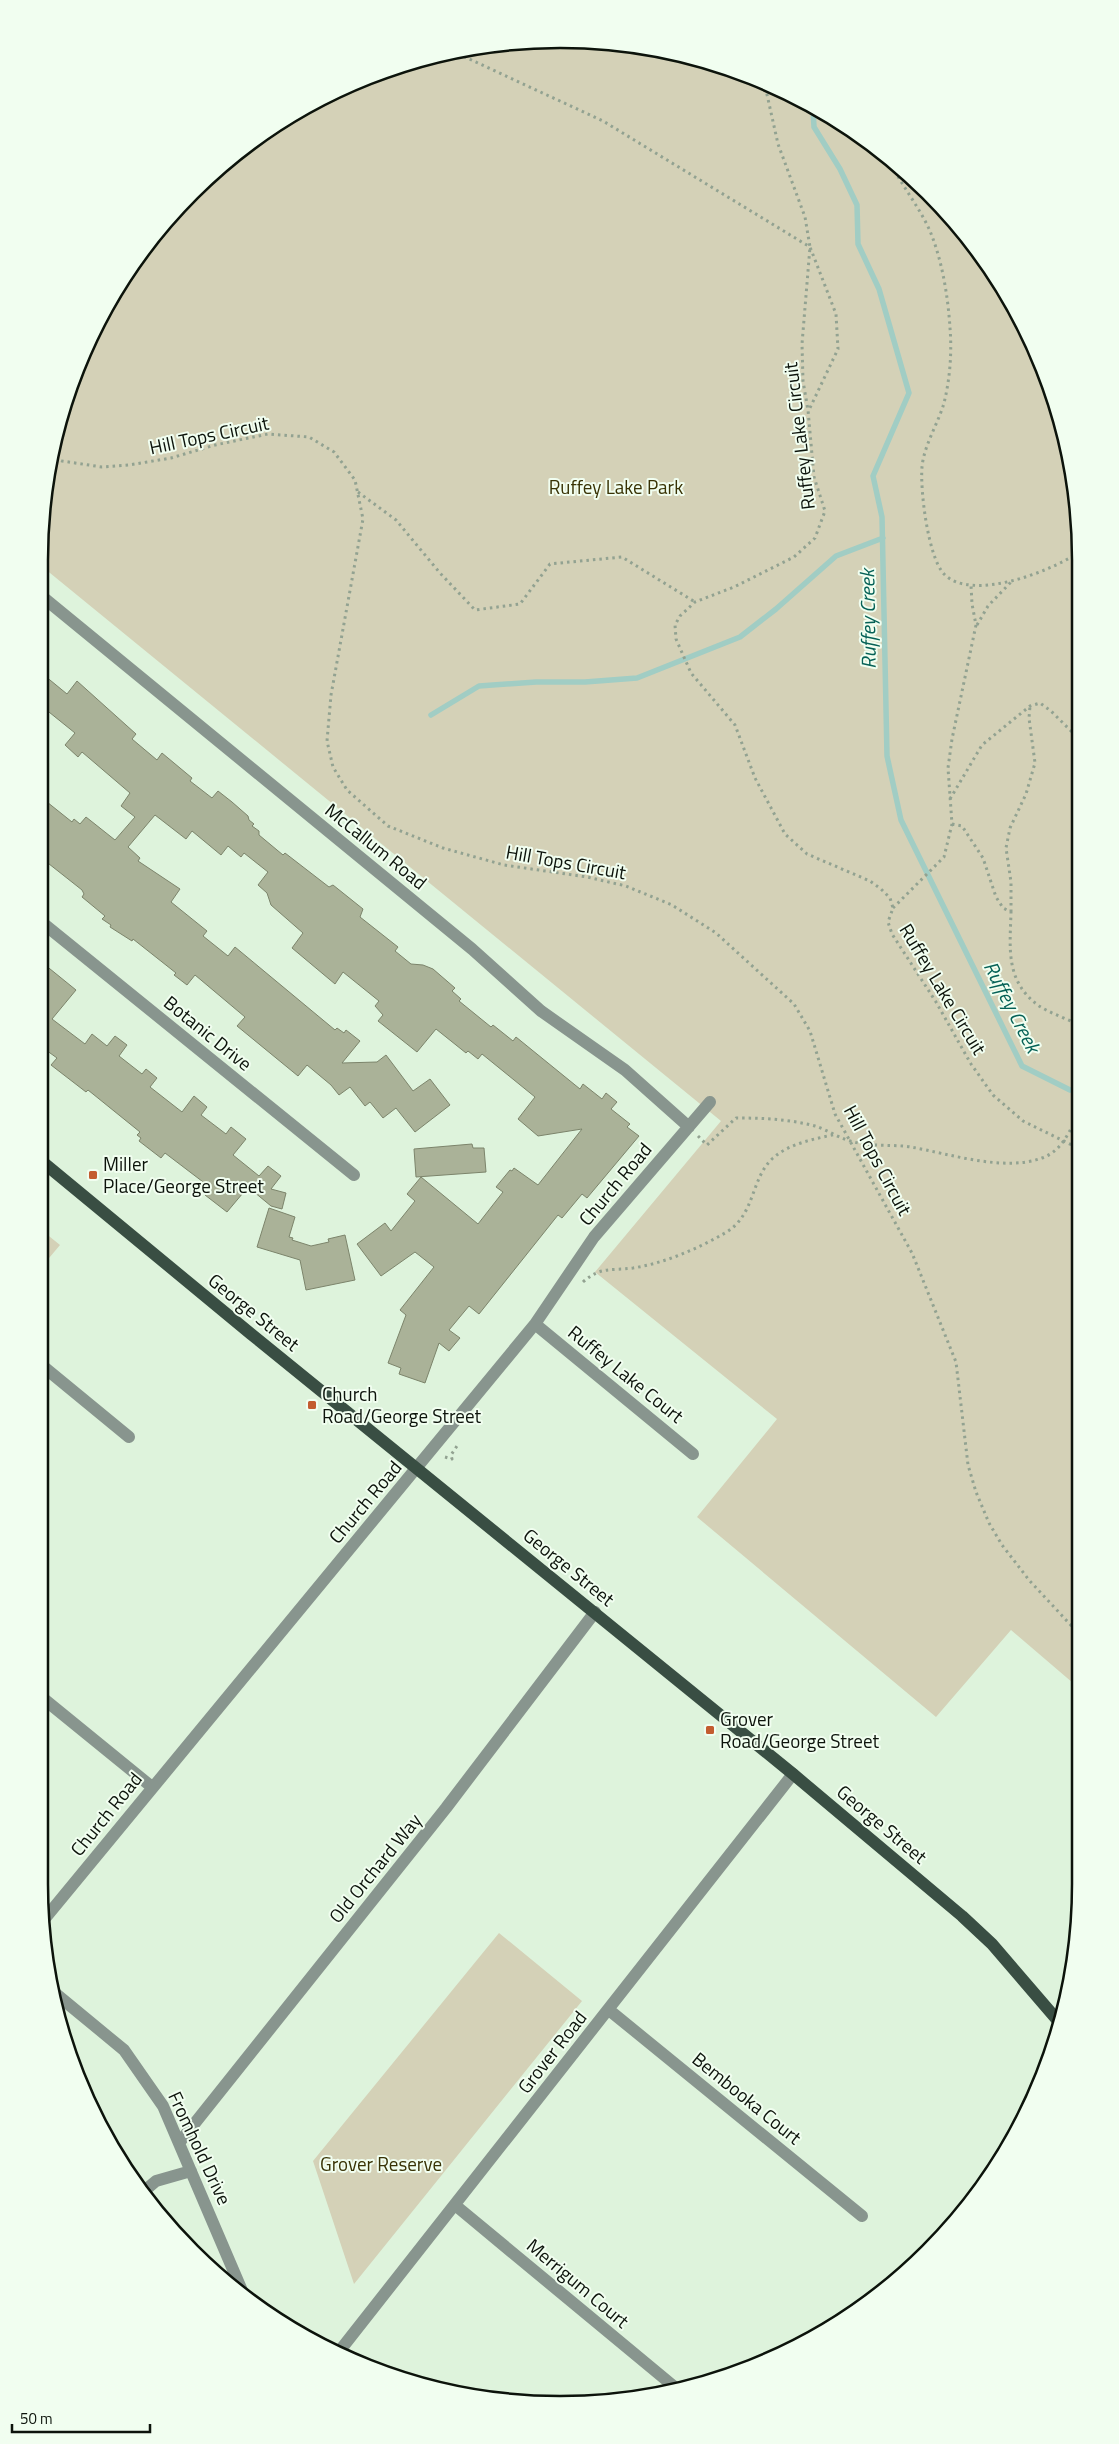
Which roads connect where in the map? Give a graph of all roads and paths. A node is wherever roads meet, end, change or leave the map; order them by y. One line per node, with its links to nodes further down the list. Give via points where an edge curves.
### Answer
1 (464, 56): 4 (path, via 604,121)
2 (766, 91): 4 (path, Ruffey Lake Circuit, via 778,144 805,217)
3 (899, 177): 10 (path, via 930,232 942,270 950,328 950,367 944,402 922,468 923,507 936,560 945,574)
4 (810, 248): 5 (path, Ruffey Lake Circuit, via 802,344); 5 (path, via 836,314 838,349)
5 (808, 410): 12 (path, Ruffey Lake Circuit, via 814,477 824,511 815,538 794,557)
6 (57, 459): 7 (path, Hill Tops Circuit, via 102,467 129,466 268,434 309,437 334,452 355,480)
7 (358, 492): 12 (path, via 396,520 475,610 520,604 550,564 622,558); 26 (path, Hill Tops Circuit, via 363,519 331,695 328,741 333,767 347,790 388,826 410,836 469,857 626,886 672,904 716,933 756,967 804,1017 835,1114)
8 (1072, 556): 9 (path, via 1036,574)
9 (1013, 580): 10 (path); 13 (path, via 988,606)
10 (971, 585): 13 (path)
11 (48, 601): 23 (street, McCallum Road, via 472,949 541,1011 625,1070)
12 (696, 602): 18 (path, Ruffey Lake Circuit, via 675,625 676,639 691,673 735,725 756,778 785,834 807,854 870,881 890,898)
13 (976, 625): 16 (path, via 952,739 948,768)
14 (1030, 706): 15 (path, via 1040,703); 16 (path, via 982,745); 19 (path, via 1035,762 1026,794 1010,828 1006,848)
15 (1072, 733)
16 (950, 800): 17 (path)
17 (952, 824): 18 (path, via 944,857); 19 (path, via 962,826 983,858 996,897 1003,908)
18 (892, 908): 27 (path, Ruffey Lake Circuit, via 888,922 892,934 992,1095 1023,1121)
19 (1011, 912): 21 (path, via 1014,978 1040,1006)
20 (48, 927): 30 (street, Botanic Drive)
21 (1072, 1021)
22 (710, 1102): 23 (street, Church Road)
23 (688, 1127): 25 (path, via 707,1145 736,1118 771,1119 815,1126); 32 (street, Church Road, via 594,1237)
24 (1072, 1127): 27 (path)
25 (836, 1134): 26 (path); 31 (path, via 791,1146 773,1158 747,1211 726,1232 693,1250 632,1268 595,1272)
26 (852, 1142): 27 (path, via 1020,1164 1044,1158); 39 (path, Hill Tops Circuit, via 912,1253 956,1362 968,1465 989,1523 1030,1580)
27 (1064, 1142): 28 (path, Ruffey Lake Circuit)
28 (1072, 1145)
29 (48, 1166): 37 (main road, George Street)
30 (354, 1175)
31 (579, 1286)
32 (535, 1324): 36 (street, Ruffey Lake Court); 37 (street, Church Road)
33 (48, 1370): 34 (street)
34 (129, 1437)
35 (461, 1440): 37 (path, via 451,1455 452,1459 445,1456)
36 (694, 1454)
37 (417, 1468): 38 (main road, George Street); 42 (street, Church Road)
38 (595, 1612): 41 (main road, George Street); 47 (street, Old Orchard Way, via 446,1808)
39 (1072, 1625)
40 (48, 1702): 42 (street)
41 (793, 1774): 45 (street, Grover Road); 46 (main road, George Street, via 992,1944)
42 (152, 1787): 43 (street, Church Road)
43 (49, 1914)
44 (60, 1997): 47 (street, Fromhold Drive, via 124,2050 163,2106)
45 (609, 2010): 50 (street, Grover Road); 51 (street, Bembooka Court)
46 (1054, 2016)
47 (179, 2143): 48 (street, Fromhold Drive)
48 (191, 2171): 49 (street, via 156,2181); 52 (street, Fromhold Drive)
49 (148, 2188)
50 (455, 2205): 53 (street, Grover Road); 54 (street, Merrigum Court)
51 (862, 2216)
52 (239, 2283)
53 (342, 2348)
54 (671, 2384)

